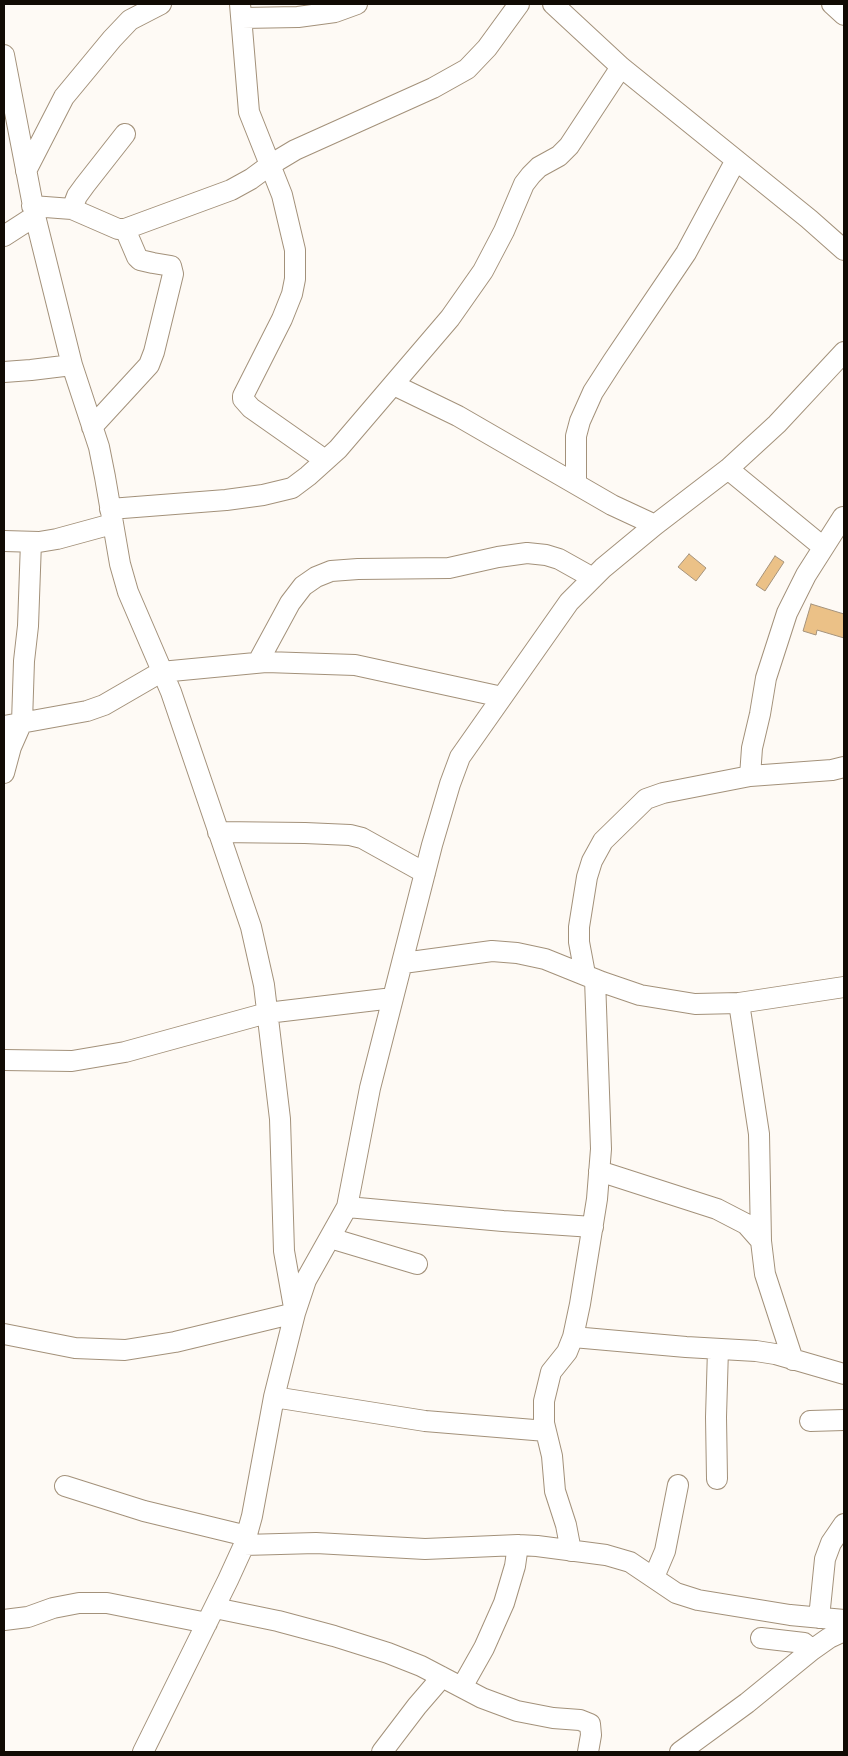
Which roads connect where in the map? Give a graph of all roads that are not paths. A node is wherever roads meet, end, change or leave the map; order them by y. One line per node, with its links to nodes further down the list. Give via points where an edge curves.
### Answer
1 (160, 4): 14 (street, via 130,20 64,97)
2 (357, 4): 6 (street, via 335,12 298,17)
3 (519, 4): 13 (street, via 467,69 433,88 318,138)
4 (552, 4): 9 (street)
5 (832, 4): 7 (street)
6 (241, 11): 13 (street, via 249,112)
7 (844, 14)
8 (4, 55): 11 (street)
9 (622, 67): 12 (street); 23 (street, via 568,146 530,175 483,271 450,318)
10 (126, 134): 15 (street, via 77,196)
11 (12, 137): 14 (street)
12 (736, 160): 19 (street); 27 (street, via 686,253 593,392 576,436)
13 (270, 165): 17 (street, via 231,190); 25 (street, via 282,195 295,250 296,278 285,312 242,399)
14 (26, 171): 16 (street)
15 (72, 209): 16 (street); 17 (street)
16 (33, 211): 18 (street); 21 (street)
17 (125, 229): 24 (street, via 140,260 171,266 173,274 149,365)
18 (4, 236)
19 (844, 250)
20 (844, 352): 26 (street)
21 (72, 365): 22 (street); 24 (street)
22 (4, 372)
23 (394, 385): 25 (street); 27 (street, via 458,416)
24 (92, 427): 28 (street, via 106,477)
25 (325, 460): 28 (street, via 292,488)
26 (728, 469): 30 (street); 33 (street)
27 (576, 484): 30 (street)
28 (111, 516): 32 (street, via 56,539); 36 (street, via 128,592)
29 (842, 517): 33 (street)
30 (655, 525): 34 (street)
31 (4, 541): 32 (street)
32 (30, 542): 38 (street, via 28,626)
33 (823, 547): 41 (street, via 787,613 766,678 752,748)
34 (594, 578): 35 (street, via 559,559 527,553 449,568 331,572 303,586 290,603); 37 (street, via 569,602)
35 (258, 662): 36 (street); 37 (street, via 355,665)
36 (161, 672): 38 (street, via 96,708); 42 (street, via 171,692)
37 (502, 697): 43 (street, via 460,757)
38 (13, 724): 40 (street)
39 (844, 767): 41 (street)
40 (4, 773)
41 (750, 776): 45 (street, via 646,799 603,841 592,861 579,927 579,942)
42 (218, 832): 43 (street, via 305,833 362,838); 49 (street, via 251,927)
43 (425, 873): 44 (street)
44 (403, 963): 45 (street, via 492,951 545,959); 47 (street)
45 (590, 977): 48 (street, via 662,1000 695,1004); 51 (street, via 601,1149)
46 (844, 987): 48 (street)
47 (392, 998): 49 (street); 52 (street)
48 (739, 1003): 55 (street, via 759,1134)
49 (267, 1013): 50 (street, via 125,1052 72,1061); 57 (street, via 280,1119 284,1251)
50 (4, 1060)
51 (599, 1171): 53 (street); 55 (street, via 717,1209 746,1224)
52 (347, 1206): 53 (street); 54 (street)
53 (592, 1228): 59 (street)
54 (330, 1238): 56 (street); 57 (street, via 306,1280)
55 (761, 1241): 61 (street, via 766,1274)
56 (417, 1264)
57 (295, 1313): 58 (street, via 175,1342 125,1350 75,1348); 63 (street)
58 (4, 1334)
59 (573, 1337): 60 (street); 66 (street, via 567,1352 552,1372 544,1401)
60 (718, 1349): 61 (street, via 756,1351); 67 (street)
61 (793, 1360): 62 (street)
62 (844, 1374)
63 (274, 1397): 66 (street, via 425,1421); 71 (street)
64 (844, 1420): 65 (street)
65 (810, 1421)
66 (546, 1432): 73 (street, via 555,1491)
67 (717, 1479)
68 (678, 1485): 74 (street, via 665,1551)
69 (65, 1486): 71 (street)
70 (844, 1524): 77 (street, via 825,1559)
71 (245, 1540): 72 (street, via 425,1549); 75 (street)
72 (518, 1545): 73 (street); 81 (street, via 504,1604)
73 (571, 1550): 74 (street, via 630,1562)
74 (654, 1577): 77 (street, via 676,1593 698,1600)
75 (211, 1616): 76 (street, via 107,1603 79,1603); 80 (street, via 278,1621 396,1656); 82 (street)
76 (4, 1620)
77 (833, 1625): 79 (street)
78 (760, 1638): 79 (street, via 804,1643)
79 (812, 1650): 85 (street)
80 (442, 1677): 81 (street); 83 (street)
81 (462, 1687): 84 (street, via 517,1711 590,1724)
82 (143, 1752)
83 (382, 1752)
84 (588, 1752)
85 (680, 1752)

